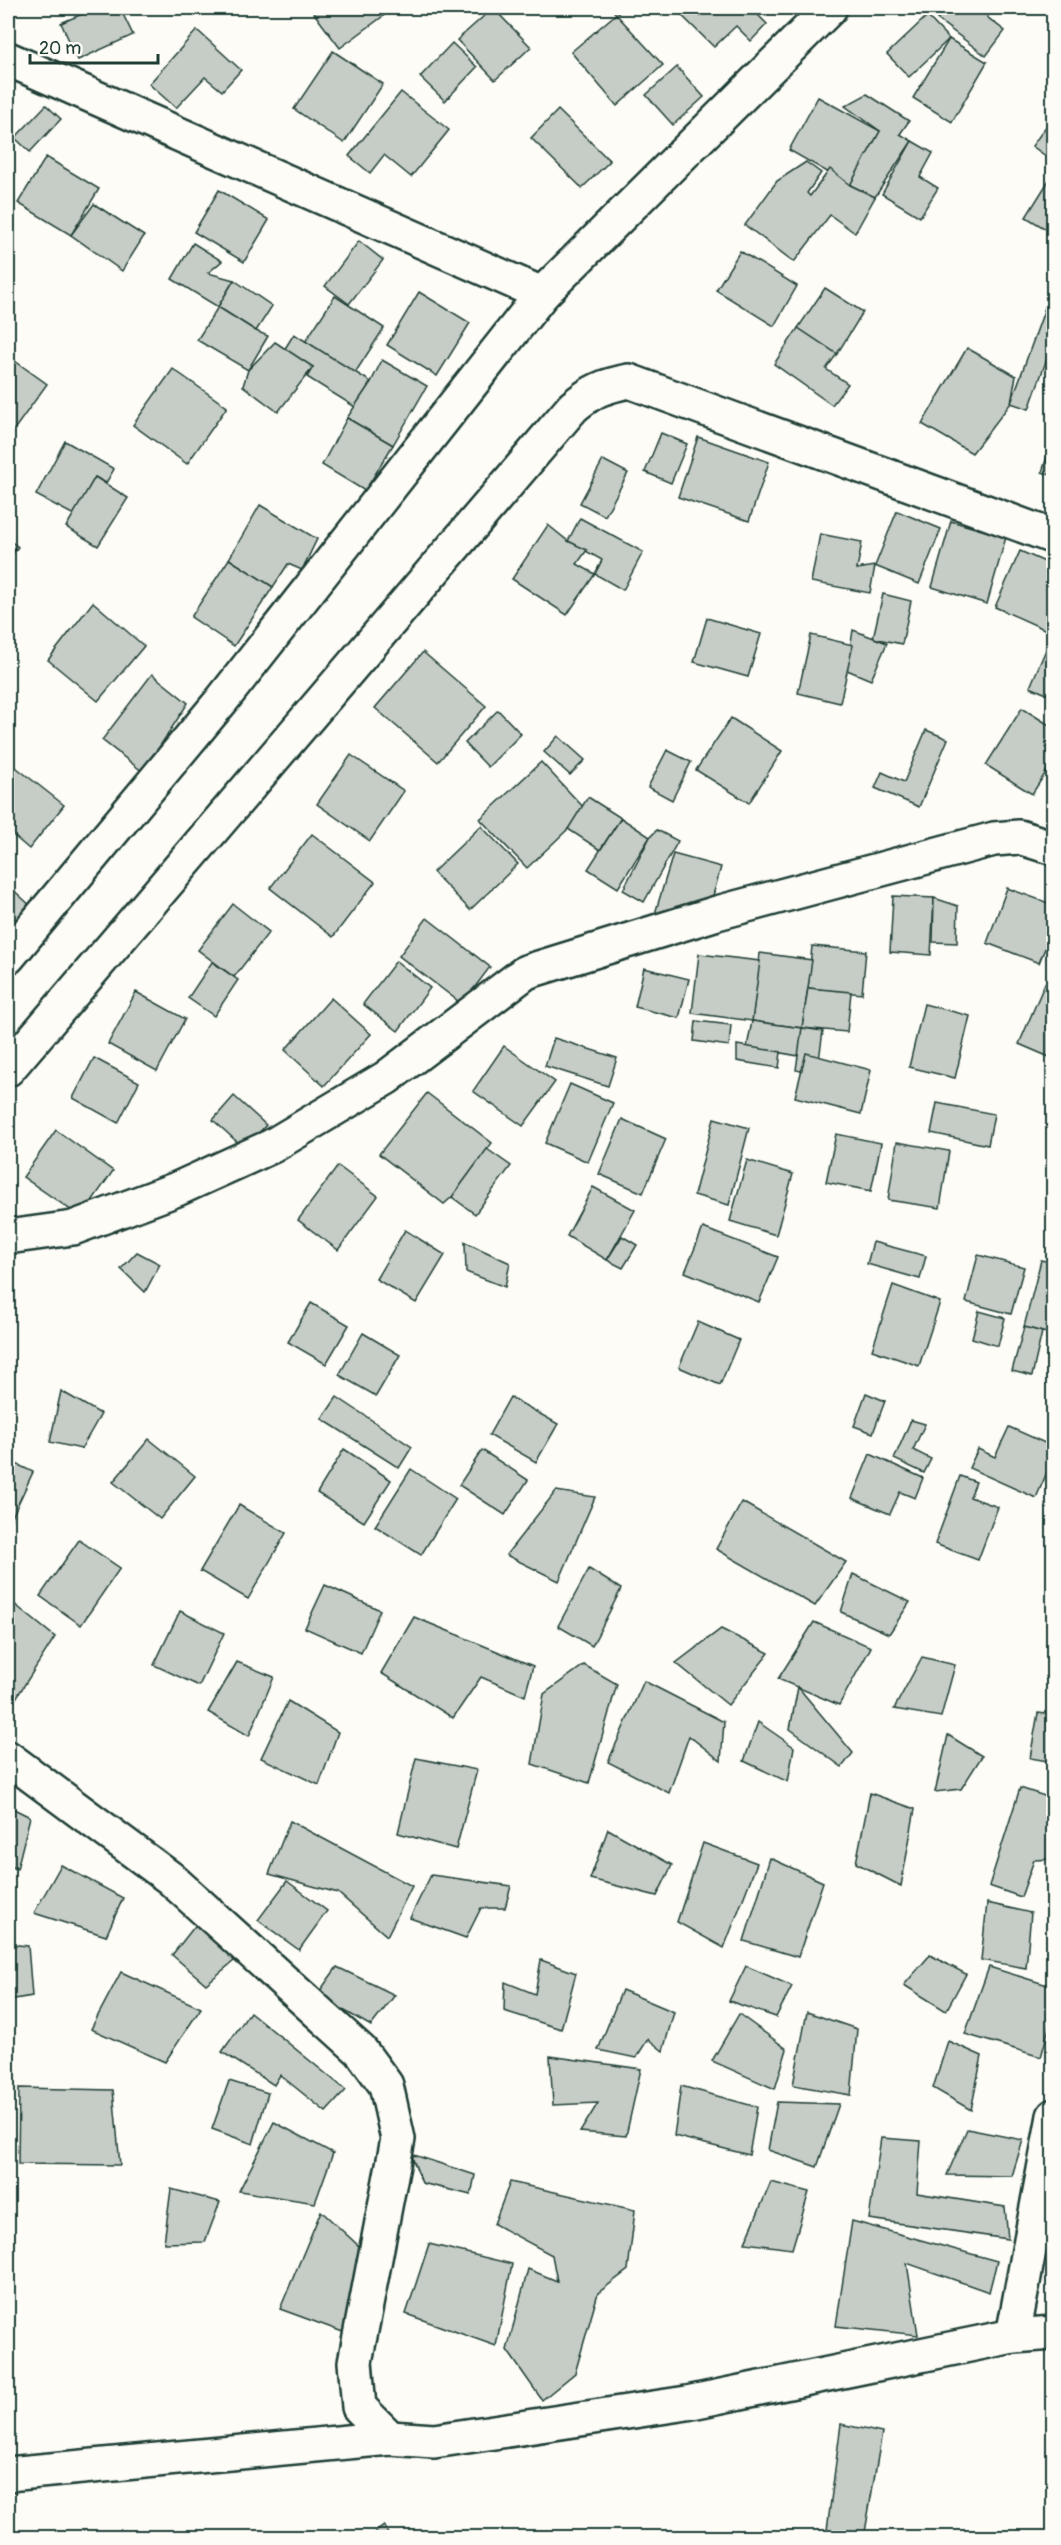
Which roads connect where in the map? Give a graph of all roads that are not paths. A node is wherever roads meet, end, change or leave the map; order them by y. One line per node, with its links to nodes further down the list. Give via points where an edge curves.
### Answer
1 (830, 8): 3 (street)
2 (8, 59): 3 (street)
3 (542, 294): 6 (street, via 222,700)
4 (1053, 537): 7 (street, via 628,381 590,392 573,406)
5 (1053, 848): 8 (street, via 1019,837 994,838 717,913 526,972 386,1078 272,1146 177,1189 73,1228)
6 (8, 957)
7 (8, 1069)
8 (8, 1234)
9 (8, 1758): 13 (street, via 170,1878 362,2051 386,2085 398,2139 354,2362 359,2407)
10 (1053, 2116): 12 (street)
11 (1053, 2333): 12 (street)
12 (1013, 2336): 13 (street, via 687,2403 434,2441)
13 (390, 2438): 14 (street)
14 (8, 2475)

